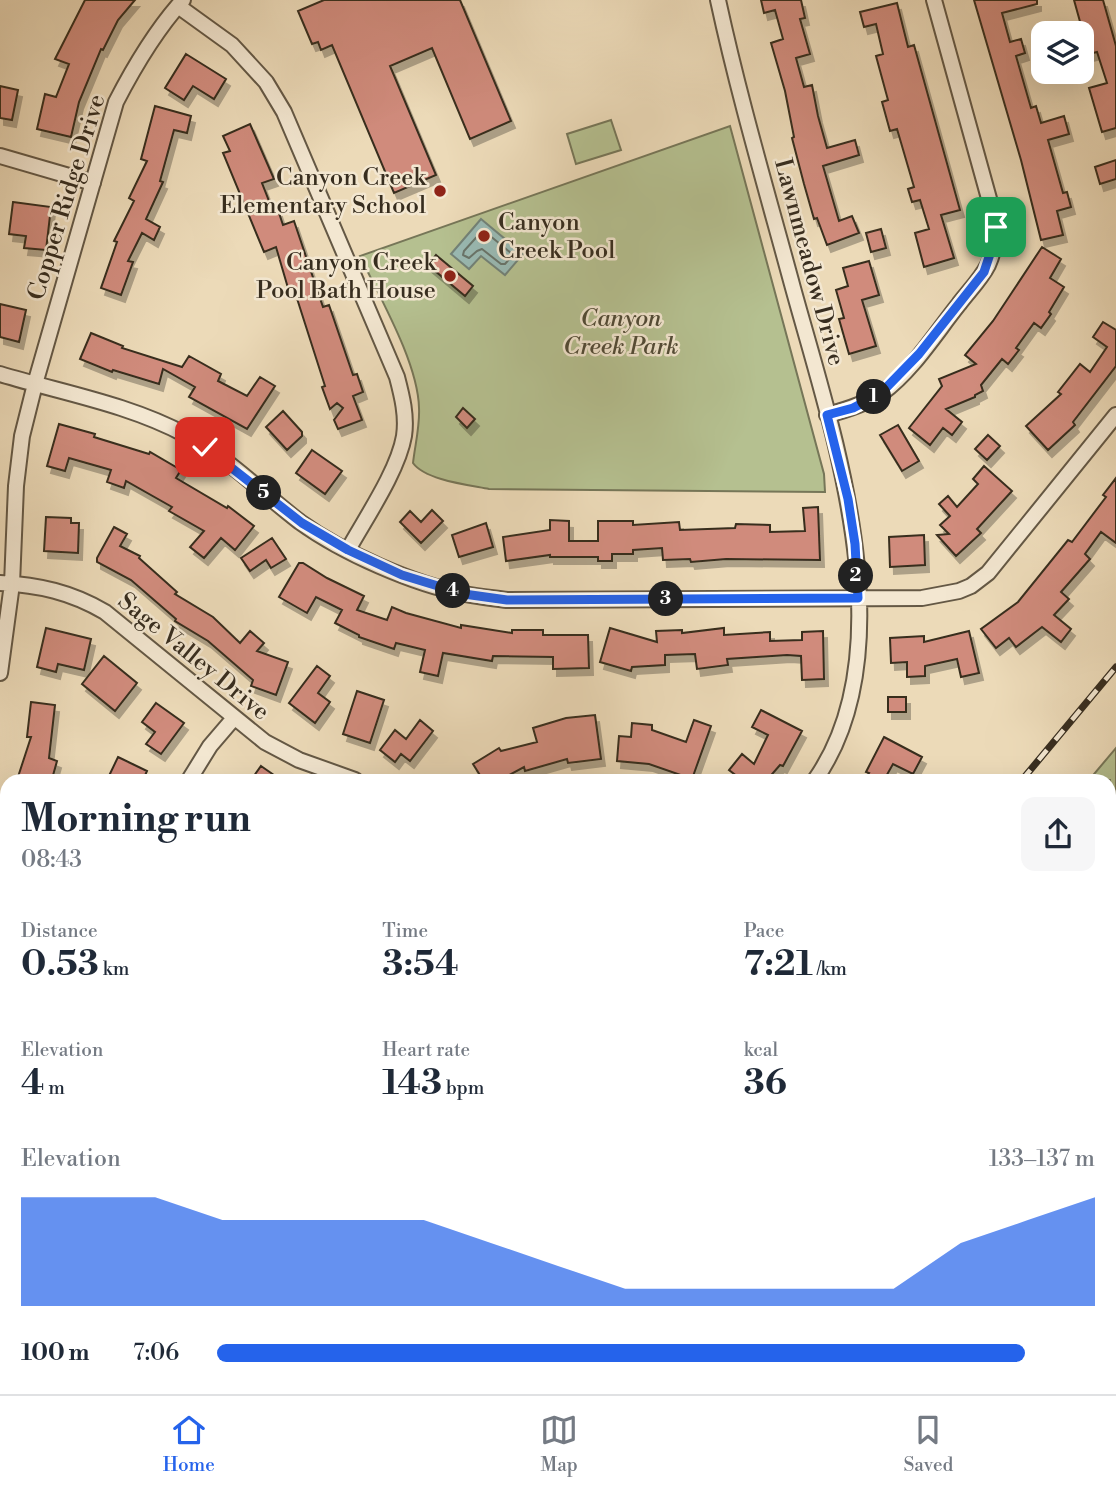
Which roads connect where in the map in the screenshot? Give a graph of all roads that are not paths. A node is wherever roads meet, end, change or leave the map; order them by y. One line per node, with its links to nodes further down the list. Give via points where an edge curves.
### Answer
1 (718, 0): 8 (street, Lawnmeadow Drive)
2 (934, 0): 8 (street, via 993,213 993,245 984,272 893,383 853,408)
3 (181, 3): 5 (street, Copper Ridge Drive, via 152,38 116,102); 10 (street, via 232,45 266,82 284,112 397,377 405,416 402,447)
4 (0, 156): 5 (street)
5 (93, 183): 7 (street, Copper Ridge Drive)
6 (0, 373): 7 (street)
7 (34, 384): 10 (street, via 124,407 185,435 302,523); 11 (street, Copper Ridge Drive, via 19,461)
8 (827, 415): 12 (street, Lawnmeadow Drive, via 848,499)
9 (1116, 415): 12 (street, via 979,580 960,591 933,597)
10 (348, 550): 12 (street, via 402,575 464,594 507,600)
11 (6, 584): 13 (street, Copper Ridge Drive); 14 (street, Sage Valley Drive, via 59,591 105,611)
12 (858, 598): 17 (street, Lawnmeadow Drive, via 856,667 847,717)
13 (0, 673)
14 (234, 718): 15 (street); 16 (street, Sage Valley Drive, via 299,760)
15 (193, 774)
16 (338, 774)
17 (819, 774)

